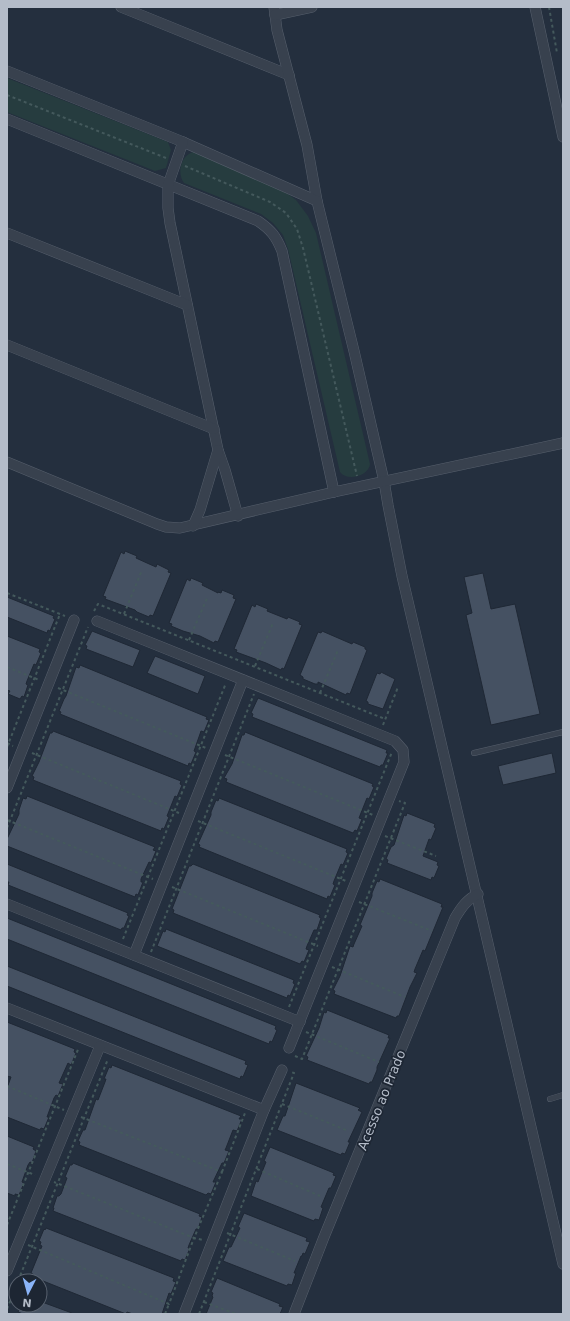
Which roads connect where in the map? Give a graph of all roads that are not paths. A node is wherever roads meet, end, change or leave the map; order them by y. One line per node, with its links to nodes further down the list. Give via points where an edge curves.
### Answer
1 (121, 7): 6 (street)
2 (312, 7): 4 (street)
3 (535, 7): 8 (street)
4 (274, 11): 6 (street)
5 (7, 71): 9 (street)
6 (289, 75): 11 (street, via 307,145)
7 (7, 119): 10 (street)
8 (563, 138)
9 (183, 142): 10 (street); 11 (street)
10 (168, 184): 13 (street, via 170,223); 20 (street, via 258,221 277,239 282,251)
11 (317, 201): 19 (street)
12 (7, 233): 13 (street)
13 (187, 306): 15 (street)
14 (7, 345): 15 (street)
15 (214, 429): 17 (street)
16 (563, 443): 19 (street)
17 (218, 450): 21 (street); 22 (street)
18 (7, 462): 22 (street, via 161,525 180,528)
19 (384, 481): 20 (street); 29 (street, via 402,576)
20 (334, 492): 21 (street)
21 (238, 516): 22 (street)
22 (193, 526)
23 (74, 620): 28 (street)
24 (92, 621): 25 (street)
25 (243, 680): 31 (street); 33 (street, via 395,741 403,750 404,762)
26 (563, 732): 27 (lane)
27 (474, 754)
28 (7, 788)
29 (478, 894): 40 (street); 43 (street, Acesso ao Prado, via 472,897 455,918)
30 (7, 904): 31 (street)
31 (134, 955): 33 (street)
32 (7, 1008): 34 (street)
33 (298, 1025): 35 (street)
34 (100, 1046): 39 (street); 41 (street)
35 (290, 1048)
36 (282, 1070): 39 (street)
37 (563, 1095): 38 (lane)
38 (550, 1099)
39 (264, 1110): 42 (street)
40 (563, 1264)
41 (7, 1272)
42 (184, 1314)
43 (294, 1314)

